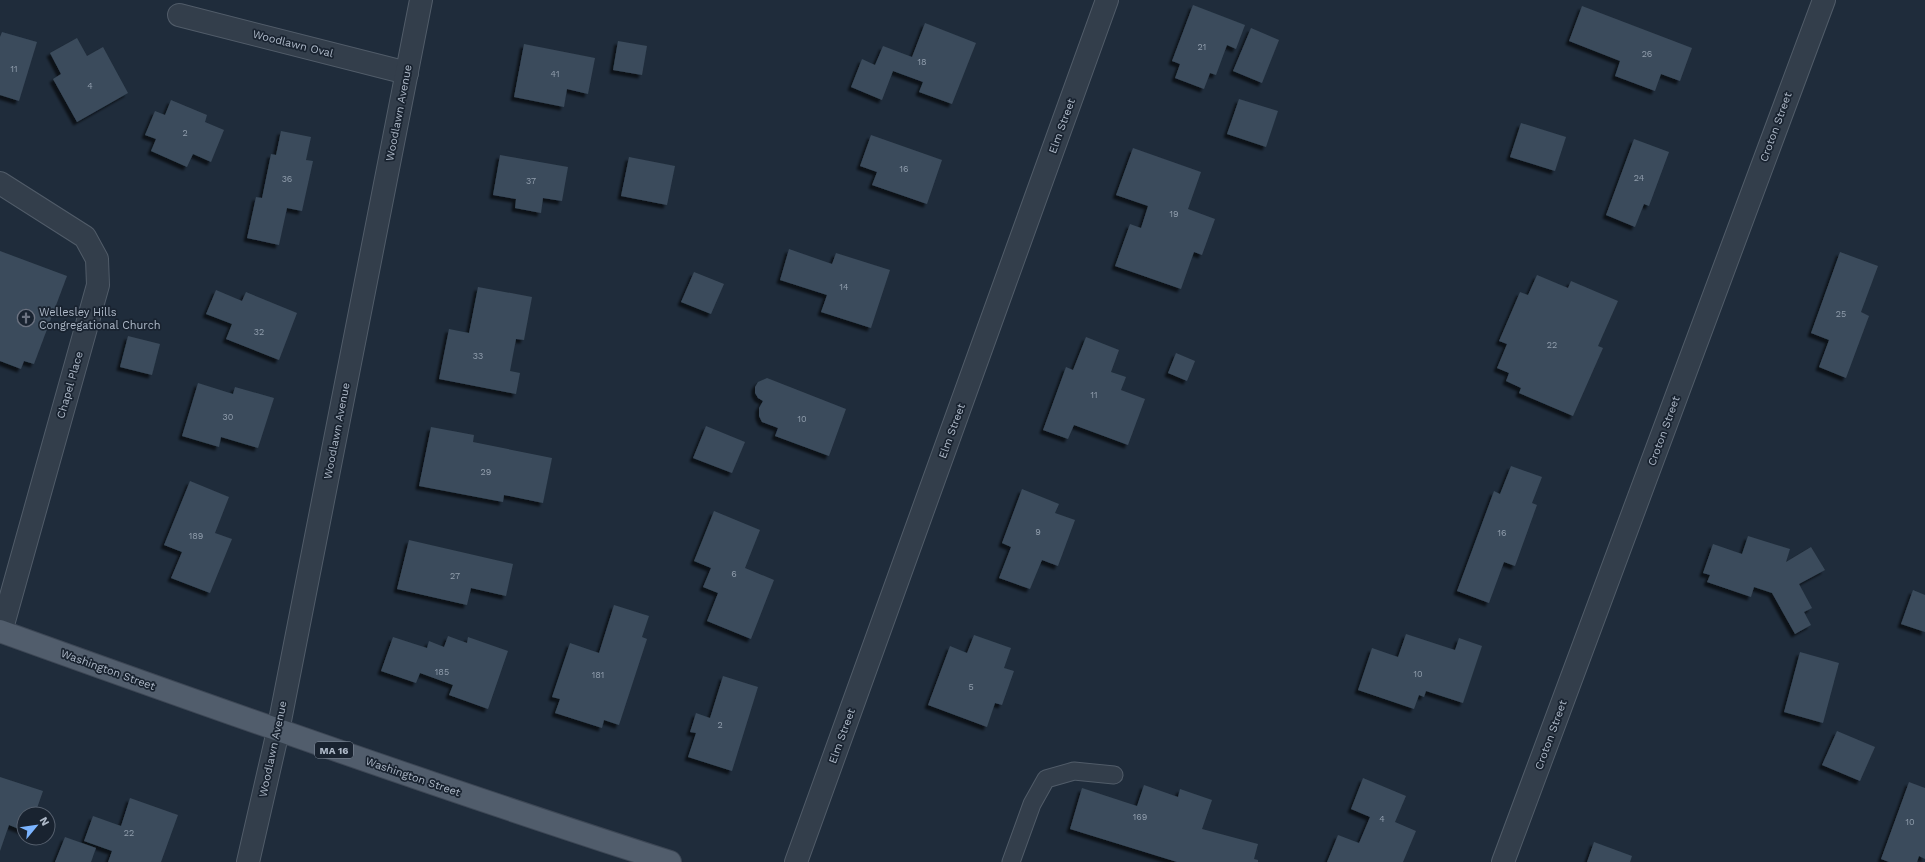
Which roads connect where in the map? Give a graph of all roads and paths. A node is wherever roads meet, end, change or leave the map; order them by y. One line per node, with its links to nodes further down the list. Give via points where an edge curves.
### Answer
1 (421, 0): 5 (street, Woodlawn Avenue)
2 (1107, 0): 12 (street, Elm Street)
3 (1824, 0): 14 (street, Croton Street)
4 (179, 15): 5 (street, Woodlawn Oval)
5 (407, 73): 8 (street, Woodlawn Avenue)
6 (0, 183): 7 (street, Chapel Place, via 85,237 97,259 98,285)
7 (1, 632): 8 (main road, Washington Street / MA 16)
8 (278, 731): 10 (street, Woodlawn Avenue); 11 (main road, Washington Street / MA 16)
9 (1114, 775): 13 (lane, via 1074,771 1046,779 1032,804)
10 (248, 862)
11 (670, 862)
12 (796, 862)
13 (1011, 862)
14 (1503, 862)

